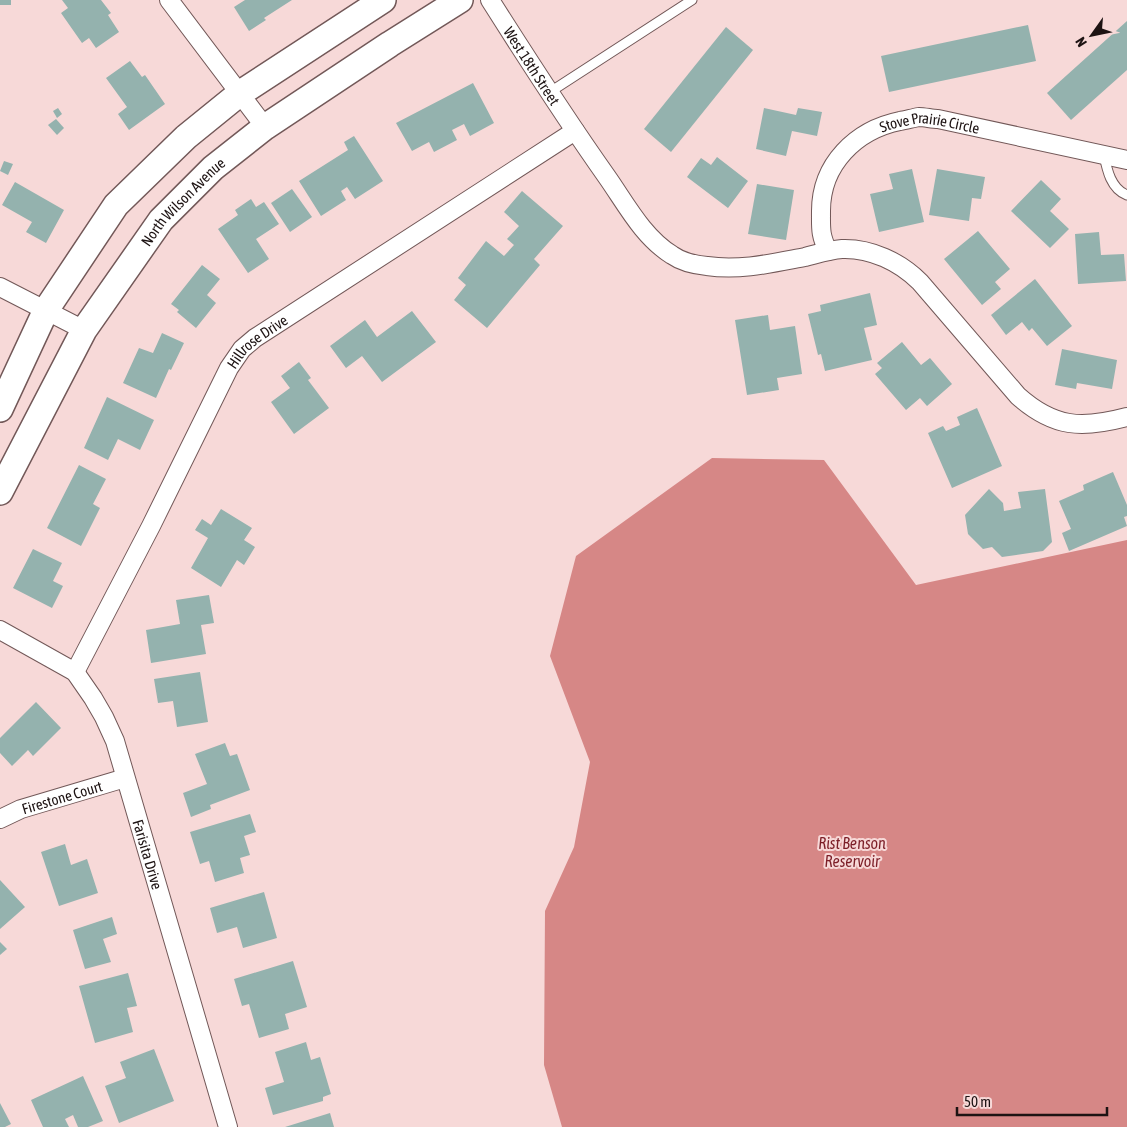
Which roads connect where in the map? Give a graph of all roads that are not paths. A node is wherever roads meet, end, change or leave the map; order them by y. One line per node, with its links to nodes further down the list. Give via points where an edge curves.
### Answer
1 (169, 0): 7 (street)
2 (383, 0): 7 (main road)
3 (460, 0): 8 (main road, North Wilson Avenue)
4 (490, 0): 6 (street, West 18th Street)
5 (692, 0): 6 (lane)
6 (550, 92): 9 (street, West 18th Street)
7 (239, 94): 8 (street); 15 (main road, via 186,137 116,205)
8 (265, 127): 16 (main road, North Wilson Avenue, via 213,168 162,220)
9 (575, 131): 13 (street, via 650,238 673,256 696,265 720,268 750,266); 21 (street, Hillrose Drive, via 242,349 229,368)
10 (1104, 155): 11 (street, Stove Prairie Circle); 12 (lane, via 1108,174 1116,188); 13 (street, Stove Prairie Circle, via 938,119 918,117 886,124 858,138 834,165 821,201 821,236)
11 (1127, 160)
12 (1127, 195)
13 (828, 251): 18 (street, via 842,249 882,256 911,272 1033,410 1065,424 1078,425)
14 (0, 287): 15 (street)
15 (46, 310): 16 (street); 17 (main road)
16 (84, 330): 19 (main road, North Wilson Avenue)
17 (0, 409)
18 (1127, 417)
19 (0, 492)
20 (0, 630): 21 (street, Farisita Drive)
21 (75, 672): 22 (street, Farisita Drive, via 104,717 115,741)
22 (125, 778): 23 (street, Firestone Court, via 21,809); 24 (street, Farisita Drive)
23 (0, 819)
24 (228, 1127)

